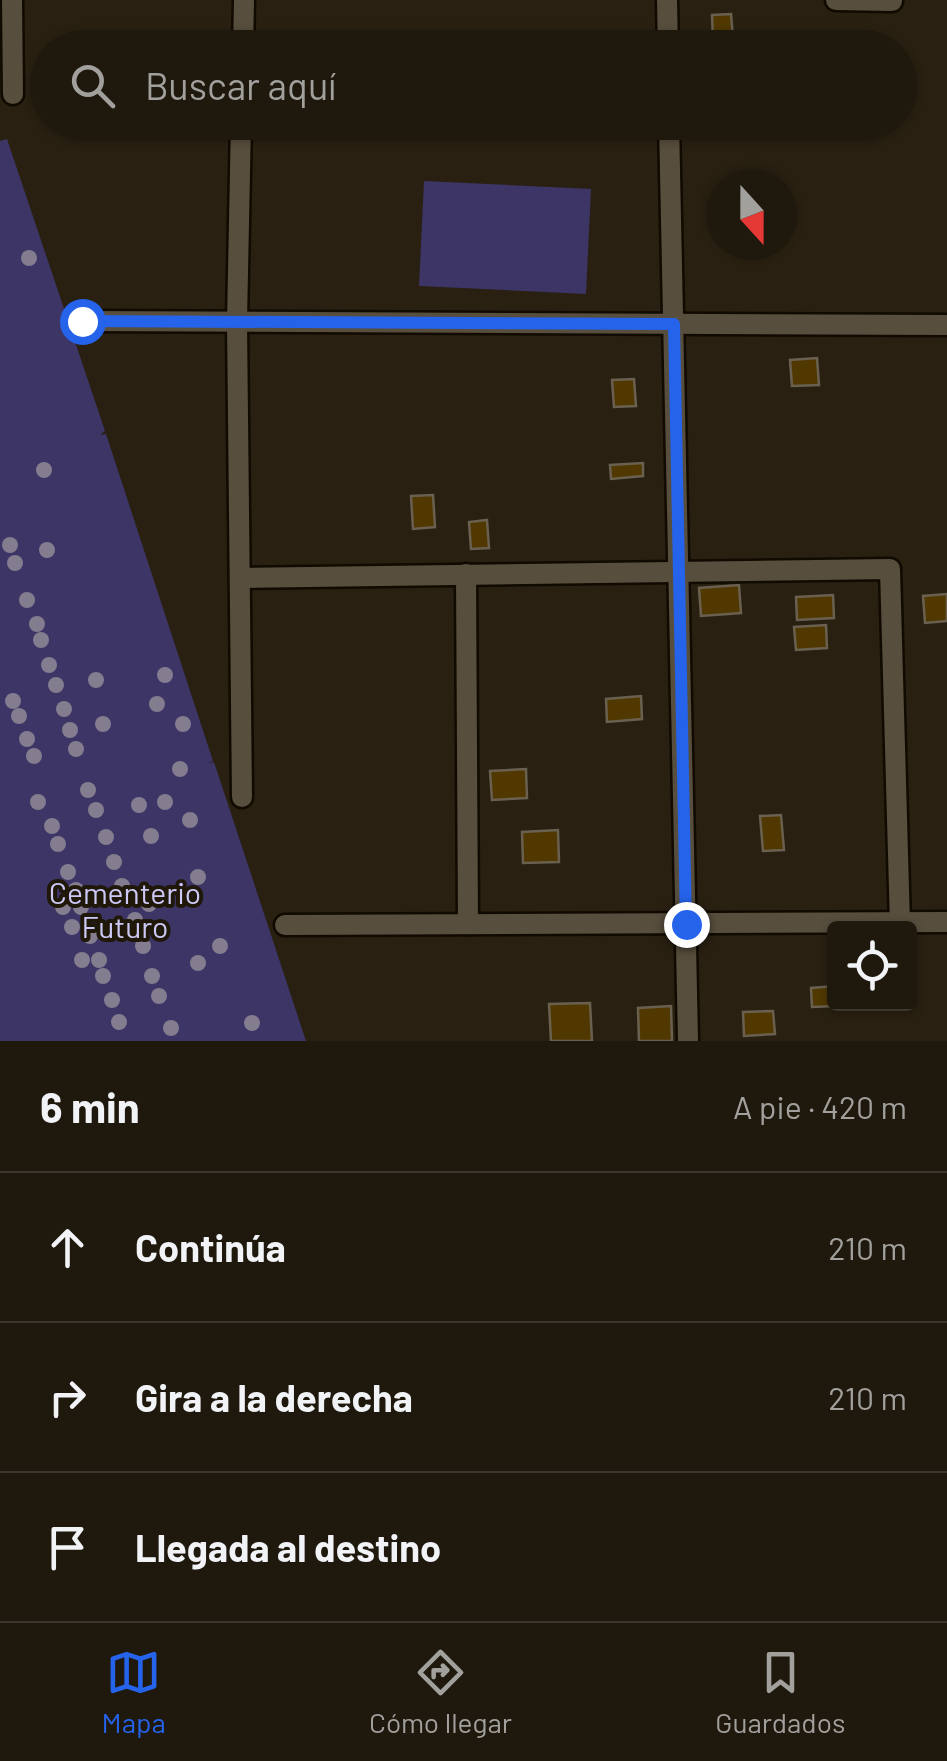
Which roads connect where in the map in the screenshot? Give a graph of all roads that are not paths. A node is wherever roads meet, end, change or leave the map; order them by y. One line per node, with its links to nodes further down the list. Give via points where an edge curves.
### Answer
1 (12, 0): 8 (street)
2 (244, 0): 6 (street)
3 (667, 0): 7 (street)
4 (836, 0): 5 (street)
5 (892, 1)
6 (243, 30)
7 (668, 30)
8 (12, 94)
9 (241, 140): 12 (street)
10 (669, 140): 13 (street)
11 (82, 321): 12 (street)
12 (238, 322): 13 (street); 17 (street)
13 (674, 324): 14 (street); 15 (street)
14 (947, 325)
15 (680, 571): 16 (street); 19 (street, via 890,568); 23 (street)
16 (466, 574): 17 (street); 22 (street)
17 (240, 578): 18 (street)
18 (242, 797)
19 (900, 921)
20 (947, 922): 24 (street)
21 (285, 924): 22 (street)
22 (468, 924): 23 (street)
23 (686, 924): 25 (street); 26 (street)
24 (917, 924)
25 (827, 925)
26 (688, 1041)

